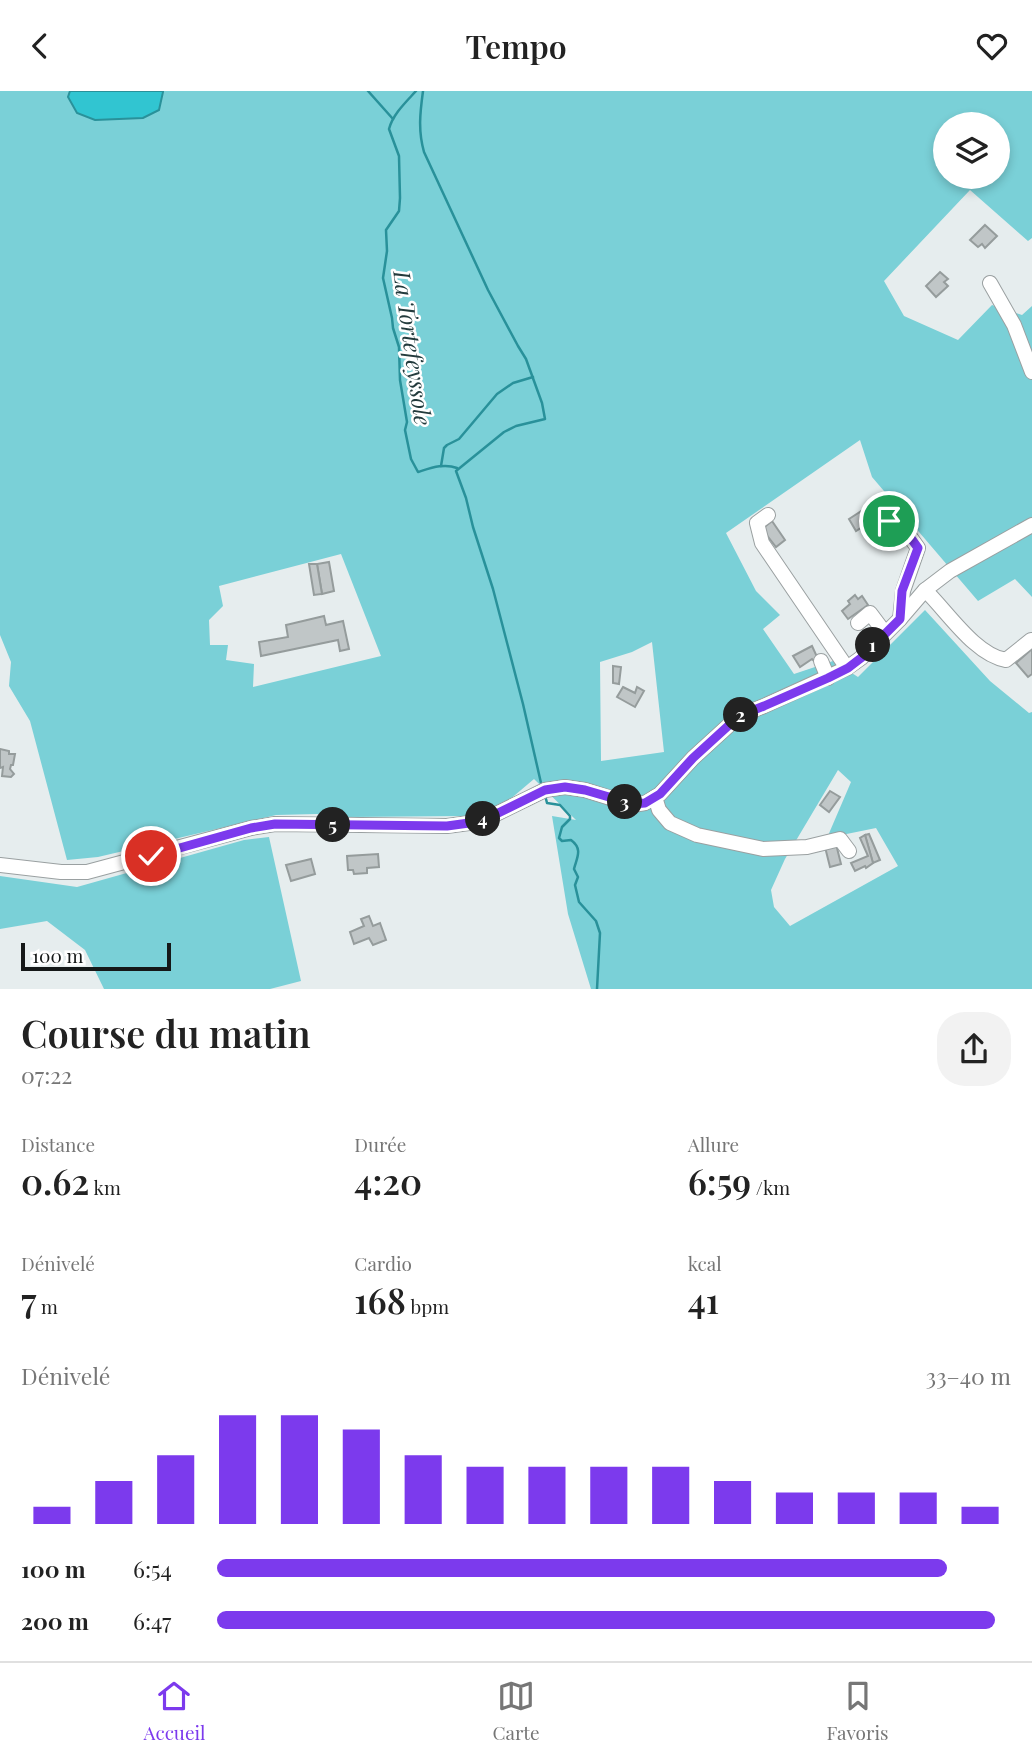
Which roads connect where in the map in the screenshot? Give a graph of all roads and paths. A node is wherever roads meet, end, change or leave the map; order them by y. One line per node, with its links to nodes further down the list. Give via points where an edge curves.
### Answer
1 (990, 283): 2 (street, via 1014,325)
2 (1032, 372)
3 (768, 515): 12 (street, via 757,523 762,543)
4 (1032, 525): 6 (street)
5 (874, 532): 7 (street, via 889,521 905,530 918,548 902,591)
6 (925, 590): 7 (street); 10 (street, via 969,638 997,658 1006,660)
7 (900, 619): 9 (street)
8 (858, 623): 9 (street, via 870,613)
9 (885, 633): 12 (street)
10 (1031, 640)
11 (821, 661): 13 (street)
12 (848, 668): 13 (street)
13 (828, 678): 14 (street, via 739,716)
14 (655, 797): 15 (street, via 670,823 697,835 763,849 807,847 841,839); 16 (street, via 633,804 565,787 545,790 469,823 275,824 87,872)
15 (849, 851)
16 (0, 865)

